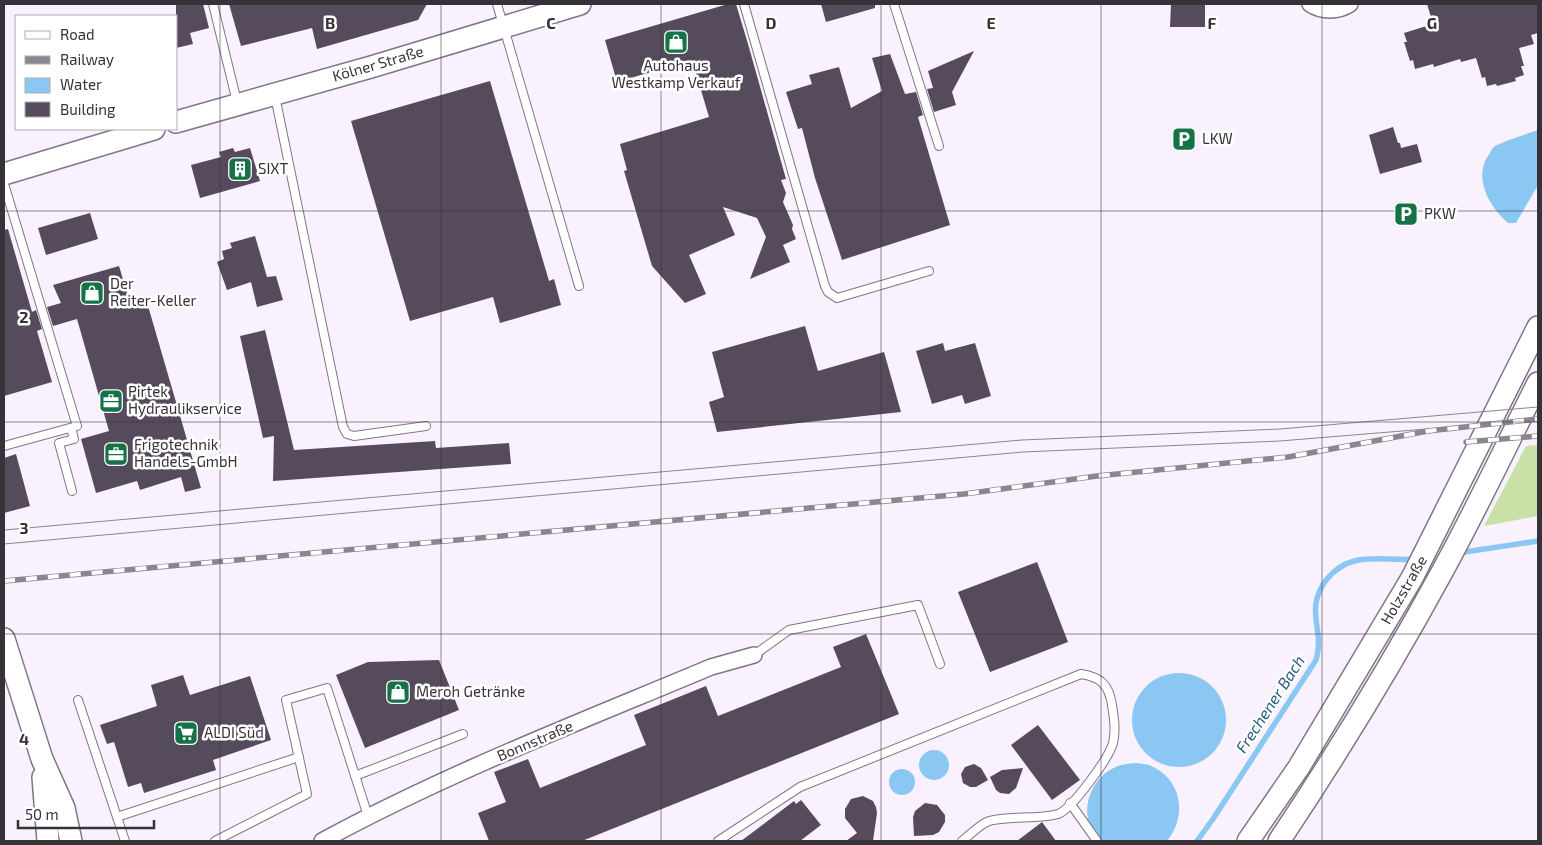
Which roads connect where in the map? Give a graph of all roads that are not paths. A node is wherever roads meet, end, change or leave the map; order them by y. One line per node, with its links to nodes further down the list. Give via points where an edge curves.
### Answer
1 (213, 4): 10 (lane)
2 (497, 4): 8 (lane)
3 (580, 4): 8 (main road, Kölner Straße)
4 (744, 4): 16 (lane, via 828,292 837,298)
5 (894, 4): 13 (lane)
6 (1310, 4): 7 (street, via 1330,10)
7 (1350, 4)
8 (503, 27): 9 (main road, Kölner Straße); 17 (lane)
9 (275, 94): 10 (main road, Kölner Straße); 20 (lane, via 342,427 347,434 354,436)
10 (238, 104): 11 (main road, Kölner Straße)
11 (178, 121)
12 (151, 130): 14 (main road)
13 (939, 146)
14 (4, 174)
15 (4, 184): 21 (lane, via 77,426)
16 (929, 271)
17 (579, 286)
18 (1538, 327): 43 (main road, Holzstraße, via 1412,578 1299,767)
19 (1538, 383): 44 (main road, Holzstraße, via 1441,573 1343,742)
20 (426, 426)
21 (71, 428): 22 (lane); 23 (lane, via 74,439 59,443)
22 (4, 446)
23 (72, 491)
24 (4, 639): 30 (main road)
25 (754, 655): 26 (lane, via 789,630 918,606); 33 (street, Bonnstraße, via 711,667 444,779)
26 (940, 664)
27 (78, 700): 34 (lane)
28 (464, 734): 31 (lane)
29 (299, 757): 31 (lane, via 286,700 327,688); 34 (lane); 38 (lane, via 307,794)
30 (42, 759): 35 (main road); 36 (main road, via 64,808)
31 (355, 776): 33 (lane)
32 (1070, 803): 40 (lane, via 1086,788 1100,767 1113,744 1115,726 1111,701 1103,681 1080,674 800,787); 41 (lane, via 1059,813 988,822); 42 (lane)
33 (368, 816): 39 (street, Bonnstraße)
34 (118, 817): 37 (lane)
35 (48, 841)
36 (71, 841)
37 (125, 841)
38 (215, 841)
39 (324, 841)
40 (718, 841)
41 (962, 841)
42 (1097, 841)
43 (1248, 841)
44 (1279, 841)

